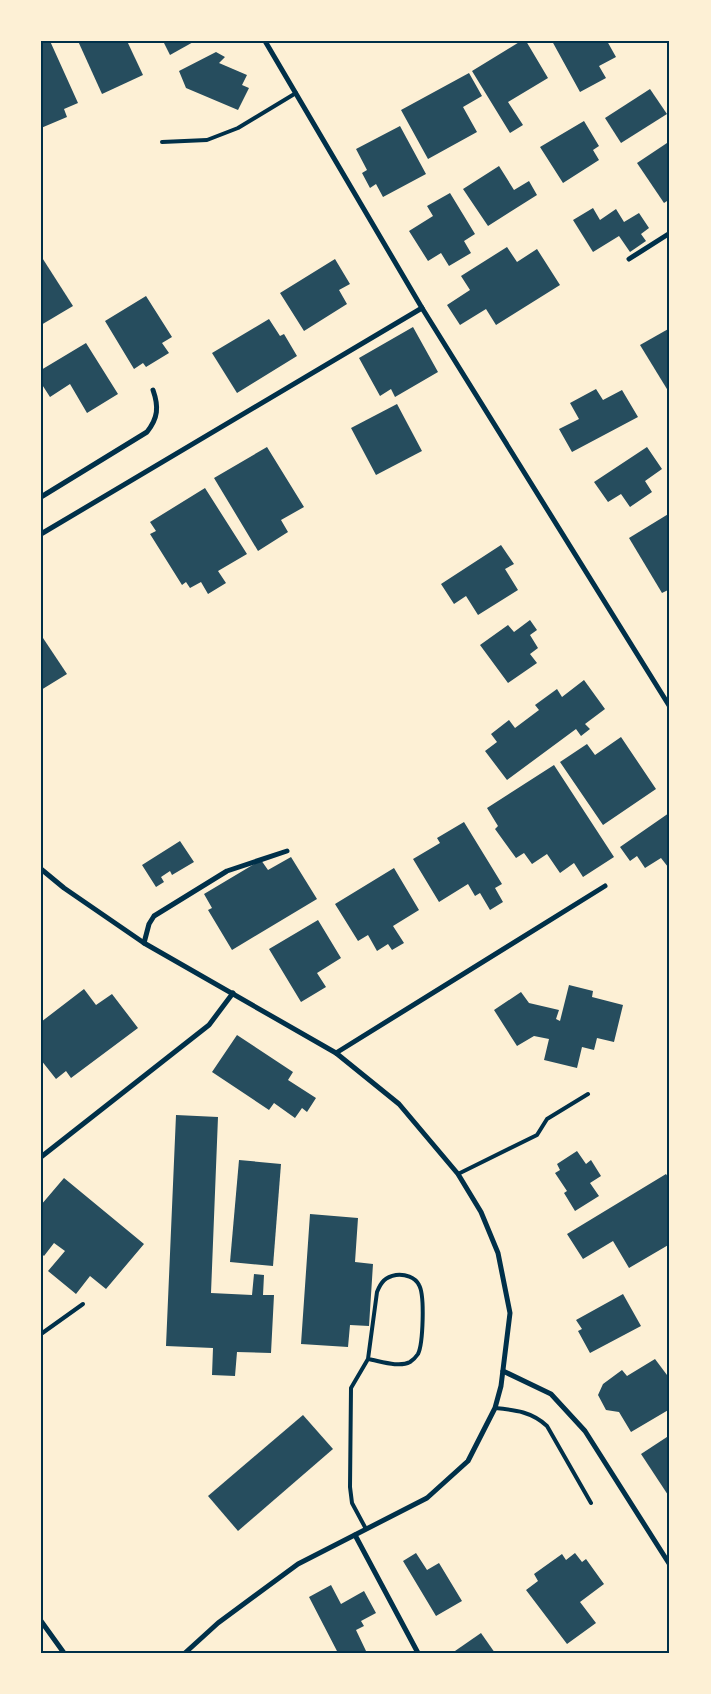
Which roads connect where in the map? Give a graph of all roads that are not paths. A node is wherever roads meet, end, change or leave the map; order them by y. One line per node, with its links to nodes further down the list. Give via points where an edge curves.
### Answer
1 (265, 41): 2 (street)
2 (296, 92): 3 (lane, via 238,128 207,140); 6 (street)
3 (162, 142)
4 (670, 233): 5 (street)
5 (629, 259)
6 (422, 308): 9 (street); 10 (street)
7 (153, 390): 8 (street, via 158,412 147,432)
8 (41, 498)
9 (41, 534)
10 (670, 707)
11 (288, 851): 14 (street, via 227,871 154,916)
12 (41, 869): 14 (street)
13 (605, 886): 16 (street)
14 (144, 943): 15 (street)
15 (233, 993): 16 (street); 18 (street, via 209,1025)
16 (336, 1053): 19 (street, via 399,1104)
17 (588, 1094): 19 (lane, via 546,1119 536,1135)
18 (41, 1157)
19 (458, 1174): 23 (street, via 481,1212 498,1253 510,1313)
20 (84, 1304): 21 (lane)
21 (41, 1334)
22 (368, 1359): 22 (lane, via 381,1283 398,1275 414,1279 422,1296 421,1345 417,1356 398,1364); 26 (lane, via 351,1388 352,1503)
23 (503, 1371): 24 (street); 28 (street, via 551,1394 585,1432)
24 (495, 1408): 25 (lane, via 523,1411 547,1426); 26 (street, via 468,1461 427,1498)
25 (591, 1503)
26 (366, 1529): 27 (street)
27 (355, 1534): 31 (street, via 298,1564 218,1623); 32 (street)
28 (670, 1565)
29 (41, 1621): 30 (street)
30 (64, 1653)
31 (186, 1653)
32 (418, 1653)

